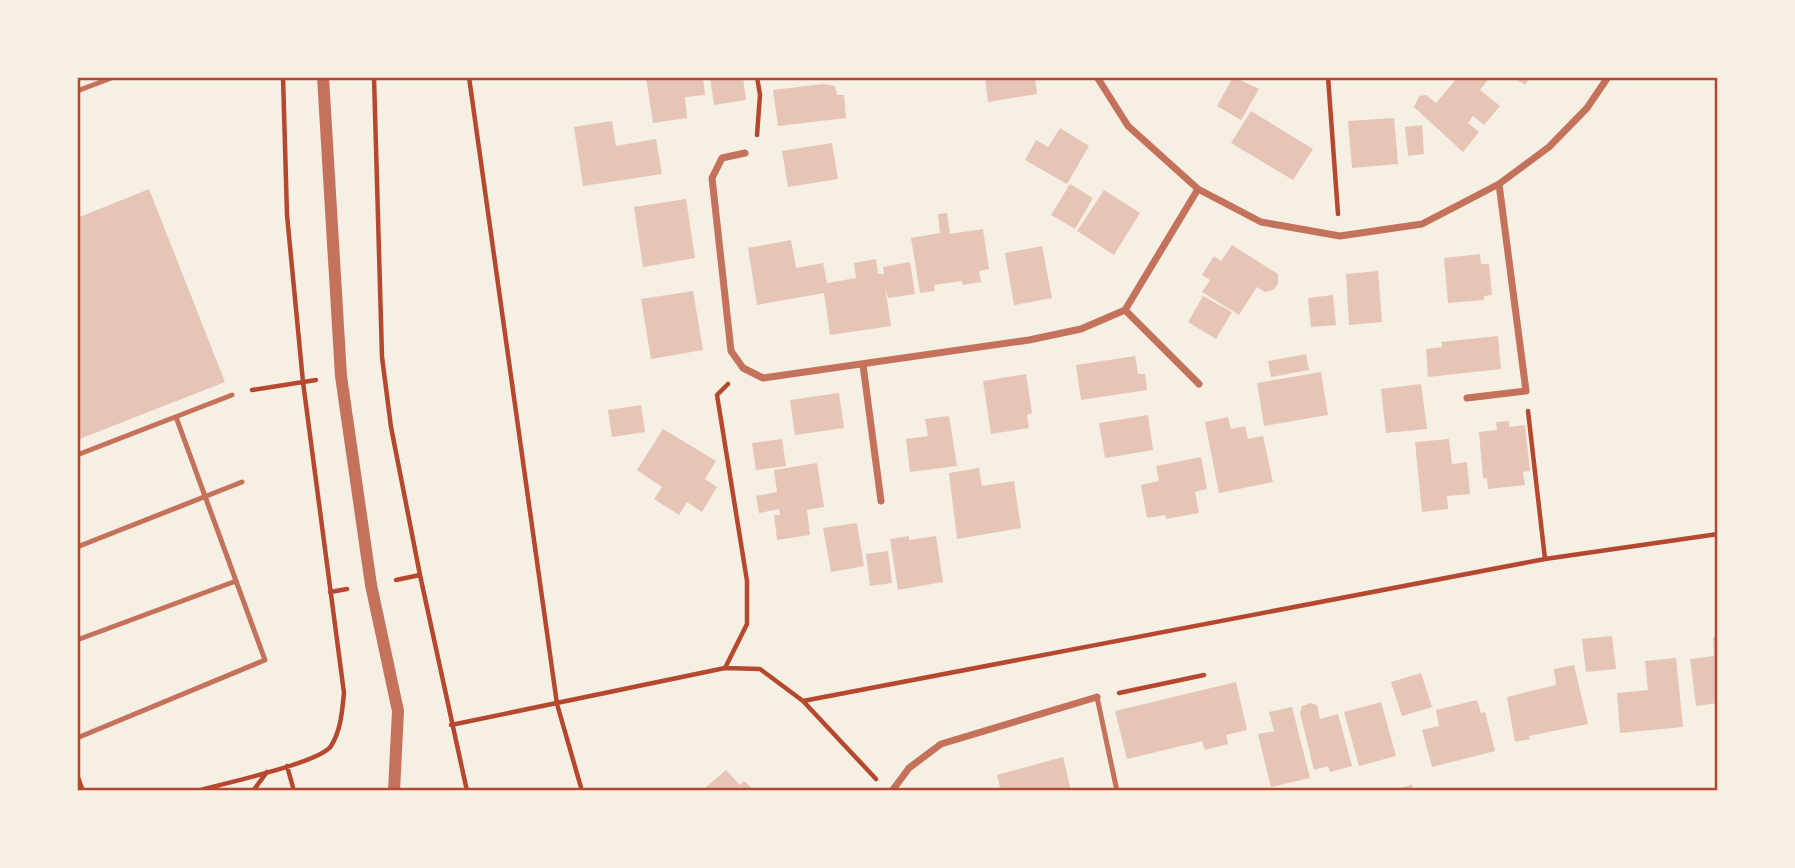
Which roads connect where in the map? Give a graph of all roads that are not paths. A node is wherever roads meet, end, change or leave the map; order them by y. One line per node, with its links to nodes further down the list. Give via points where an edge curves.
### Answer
1 (114, 77): 5 (lane)
2 (323, 77): 24 (street, via 341,376 371,584 398,711)
3 (1097, 77): 8 (street, via 1129,126)
4 (1608, 77): 7 (street, via 1587,108 1549,147)
5 (77, 91)
6 (745, 153): 10 (street, via 722,158 712,178 731,351 743,368 763,378)
7 (1499, 184): 8 (street, via 1422,224 1340,236 1261,222); 13 (street, via 1526,391)
8 (1198, 189): 9 (street)
9 (1125, 310): 10 (street, via 1081,328 1029,341); 11 (street)
10 (863, 365): 18 (street)
11 (1199, 384)
12 (232, 395): 14 (lane)
13 (1466, 398)
14 (176, 417): 15 (lane); 17 (lane)
15 (77, 455)
16 (242, 482): 17 (lane)
17 (205, 497): 19 (lane); 20 (lane)
18 (881, 500)
19 (77, 547)
20 (236, 581): 21 (lane); 23 (lane, via 265,660)
21 (77, 640)
22 (1097, 697): 25 (street, via 940,744 909,768); 26 (lane)
23 (77, 738)
24 (394, 791)
25 (891, 791)
26 (1117, 791)

